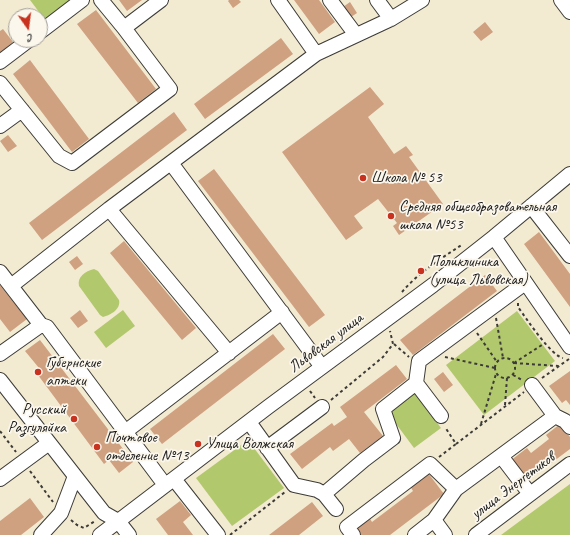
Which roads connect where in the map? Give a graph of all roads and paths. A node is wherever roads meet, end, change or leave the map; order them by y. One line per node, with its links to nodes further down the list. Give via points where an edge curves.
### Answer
1 (82, 0): 11 (street)
2 (101, 0): 12 (street)
3 (161, 0): 12 (street)
4 (278, 0): 15 (street)
5 (330, 0): 13 (street)
6 (377, 0): 10 (street)
7 (422, 0): 10 (street)
8 (560, 0): 9 (street)
9 (570, 12)
10 (391, 19): 13 (street)
11 (48, 26)
12 (124, 28): 18 (street, via 170,89 72,163 59,156)
13 (356, 35): 15 (street)
14 (18, 48): 16 (street)
15 (316, 54): 20 (street)
16 (0, 62)
17 (0, 83): 18 (street)
18 (22, 110): 19 (street)
19 (0, 126)
20 (172, 162): 23 (street); 30 (street)
21 (570, 174): 22 (street, Львовская улица)
22 (531, 206): 24 (street, Львовская улица); 25 (street)
23 (109, 209): 28 (street); 37 (street)
24 (494, 237): 27 (street); 45 (street, Львовская улица)
25 (569, 252)
26 (0, 272): 28 (street)
27 (522, 285): 29 (street); 34 (path, via 518,307); 36 (street)
28 (10, 286): 32 (street)
29 (494, 305): 31 (street); 40 (path)
30 (282, 312): 37 (street); 45 (street)
31 (470, 323): 39 (street); 42 (path)
32 (41, 325): 38 (street); 60 (street, via 47,327)
33 (390, 331): 35 (path)
34 (545, 343): 41 (path, via 558,357); 43 (path)
35 (393, 344): 39 (path, via 409,357); 53 (path, via 383,357)
36 (570, 347)
37 (229, 353): 60 (street)
38 (0, 354)
39 (424, 357): 46 (path); 50 (street)
40 (503, 358): 42 (path); 43 (path)
41 (570, 358): 44 (path)
42 (497, 362): 46 (path)
43 (514, 363): 44 (path); 48 (path, via 513,375)
44 (559, 366): 51 (path)
45 (322, 367): 56 (street, Львовская улица)
46 (495, 368): 47 (path)
47 (496, 374): 48 (path, via 501,378); 57 (path)
48 (507, 378): 52 (path)
49 (0, 380): 61 (street)
50 (416, 383): 54 (street); 73 (street, via 383,409 392,438)
51 (532, 385): 52 (path); 55 (street)
52 (505, 406): 57 (path)
53 (322, 407): 63 (street)
54 (441, 416): 62 (path)
55 (555, 416): 58 (street); 64 (street)
56 (249, 422): 63 (street); 70 (street, Львовская улица)
57 (480, 426): 62 (path)
58 (570, 427)
59 (0, 431): 65 (path)
60 (125, 432): 70 (street)
61 (49, 443): 65 (street); 68 (street)
62 (456, 444): 66 (path)
63 (267, 448): 71 (street)
64 (501, 456): 72 (street); 74 (street)
65 (23, 462): 69 (street); 76 (path)
66 (430, 464): 72 (street); 85 (street, via 347,527)
67 (570, 464): 74 (street, улица Энергетиков)
68 (75, 476): 76 (street); 79 (street, via 104,513)
69 (0, 479)
70 (170, 482): 79 (street, Львовская улица); 83 (street)
71 (294, 485): 73 (street); 84 (path)
72 (456, 489): 78 (street)
73 (324, 494): 75 (street)
74 (530, 494): 88 (street, улица Энергетиков)
75 (336, 509)
76 (61, 513): 77 (path, via 84,528); 80 (street)
77 (96, 520)
78 (434, 520): 86 (street); 87 (street)
79 (118, 521): 81 (street, Львовская улица); 82 (street)
80 (41, 535)
81 (100, 535)
82 (130, 535)
83 (218, 535)
84 (230, 535)
85 (353, 535)
86 (415, 535)
87 (445, 535)
88 (476, 535)

